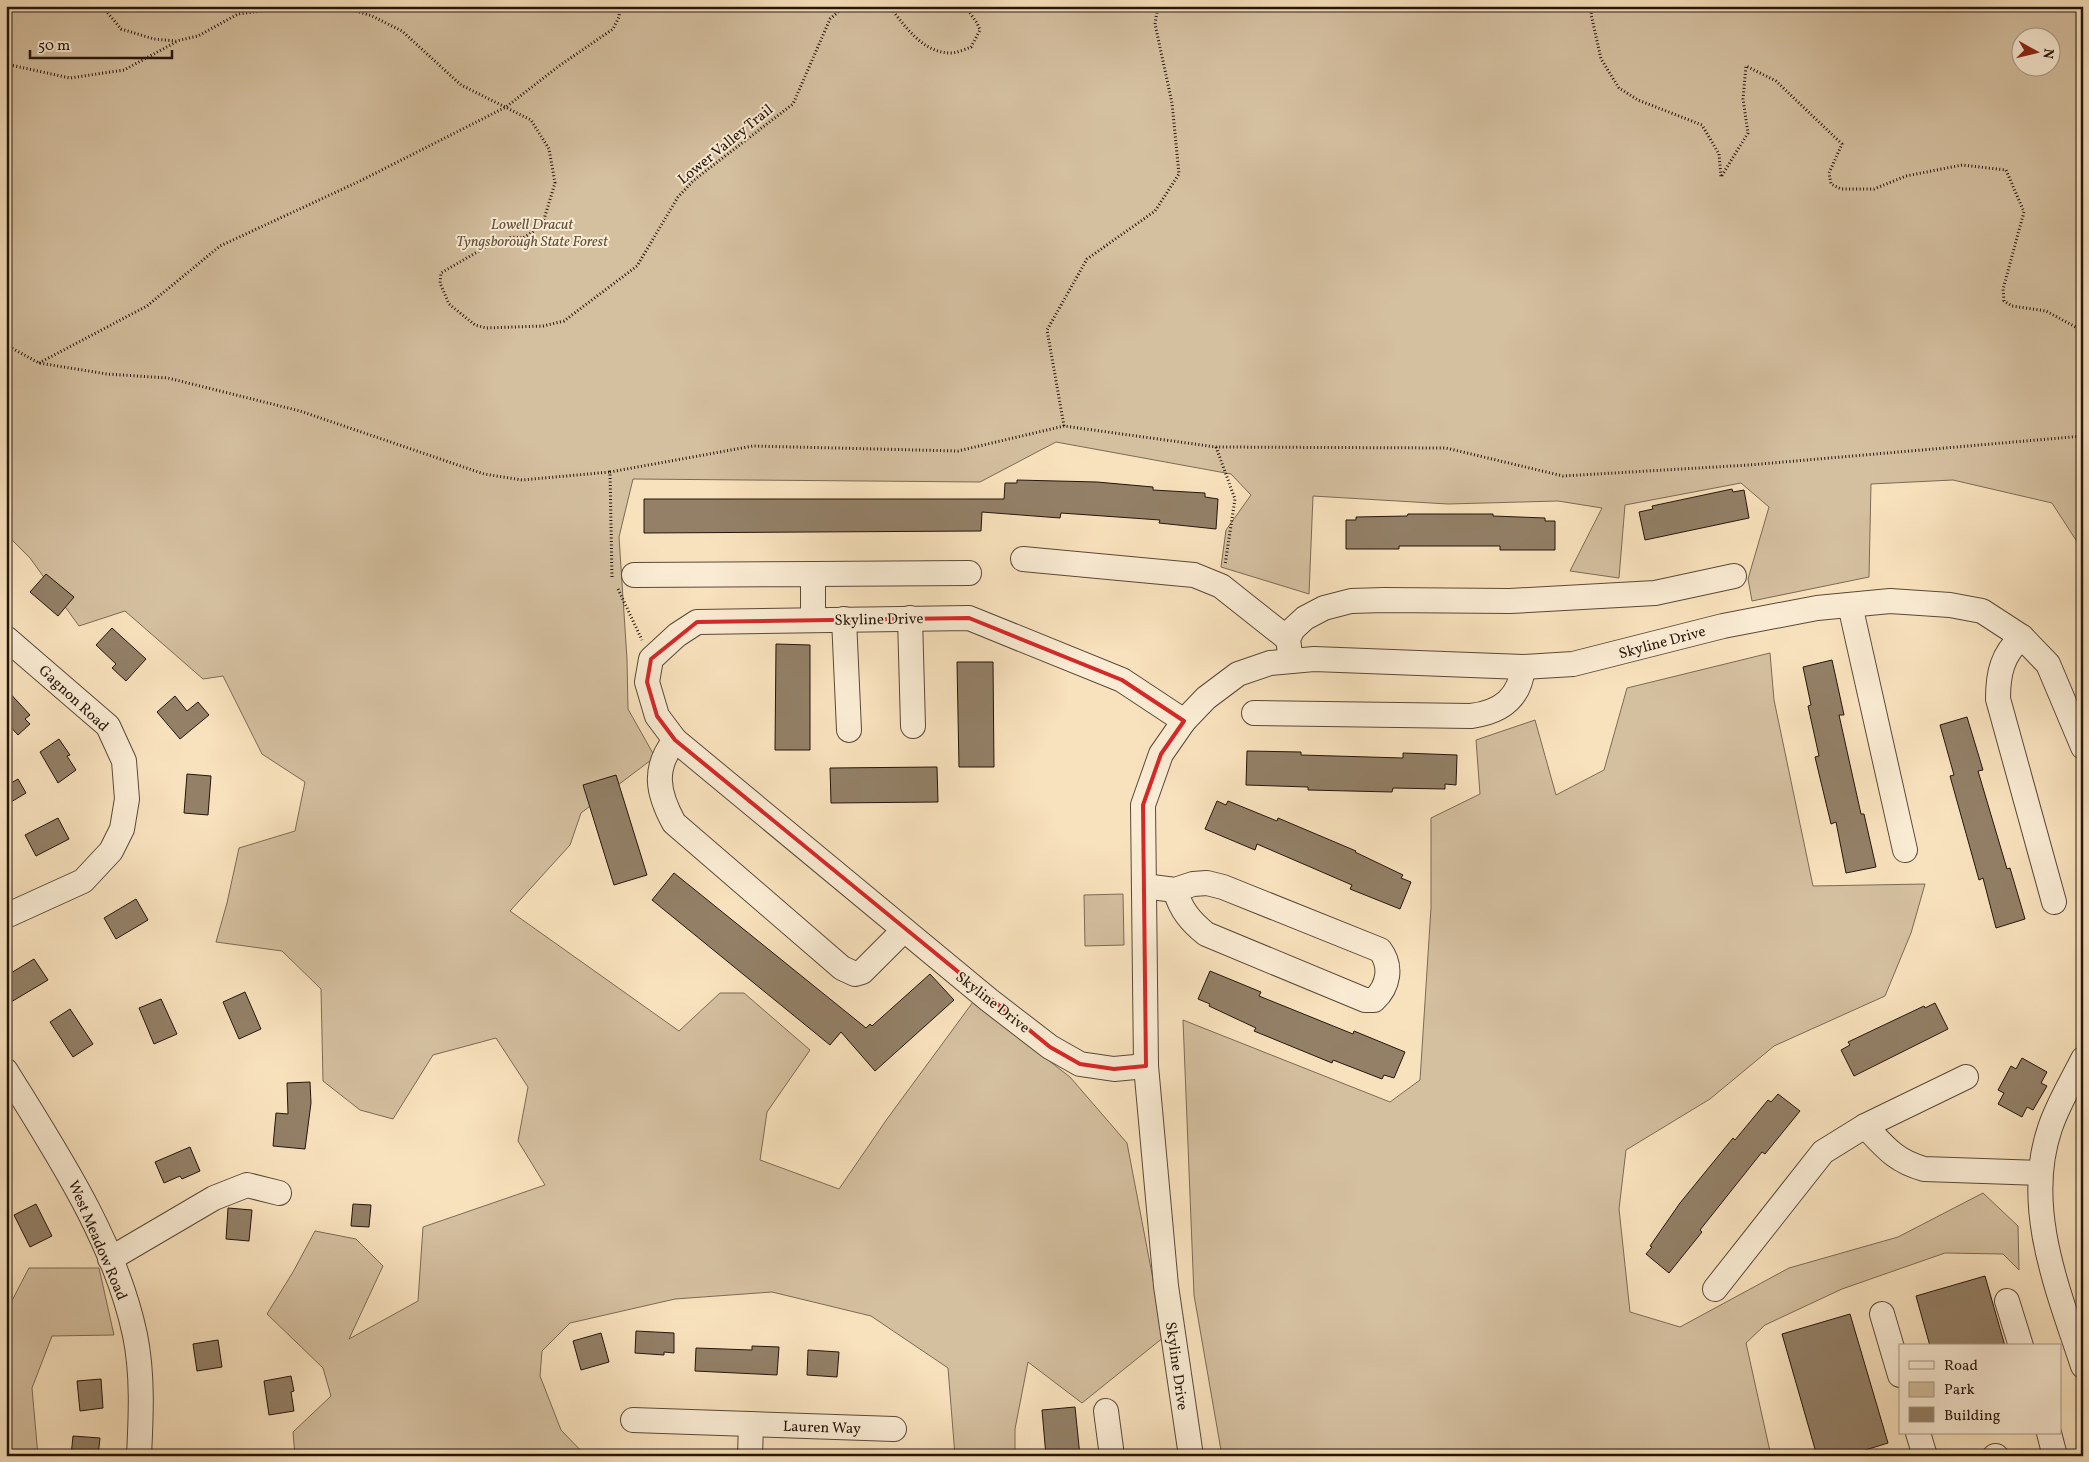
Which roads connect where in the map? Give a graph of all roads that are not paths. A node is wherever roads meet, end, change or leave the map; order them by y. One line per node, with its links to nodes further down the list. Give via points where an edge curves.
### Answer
1 (1023, 559): 12 (street, via 1194,575 1221,586)
2 (969, 573): 3 (street)
3 (813, 574): 4 (street); 9 (street)
4 (634, 575)
5 (1734, 576): 12 (street, via 1655,593 1510,602 1351,601 1324,608 1305,618 1293,629)
6 (1850, 605): 10 (street, Skyline Drive, via 1890,601 1950,604 1982,611); 13 (street, Skyline Drive, via 1816,608 1724,626 1573,664); 20 (street)
7 (910, 618): 8 (street, Skyline Drive); 15 (street, Skyline Drive, via 969,618 1122,680); 16 (street)
8 (844, 619): 9 (street, Skyline Drive); 17 (street)
9 (813, 620): 18 (street, Skyline Drive, via 697,622 677,635 651,659 647,682 656,716)
10 (2022, 637): 19 (street, Skyline Drive, via 2048,664); 23 (street, via 2002,661 1998,699)
11 (6, 638): 24 (street, Gagnon Road, via 108,726 124,762 127,799 122,829 111,851 83,881)
12 (1290, 650): 13 (street, Skyline Drive, via 1314,660); 15 (street, Skyline Drive, via 1270,663 1238,674 1206,698)
13 (1523, 667): 14 (street, via 1520,688 1504,704 1483,714)
14 (1254, 713)
15 (1184, 722): 21 (street, Skyline Drive, via 1161,754 1143,805)
16 (913, 726)
17 (849, 730)
18 (675, 740): 25 (street, Skyline Drive); 25 (street, via 664,754 659,769 661,790 674,823 842,968 855,974 862,972)
19 (2083, 748)
20 (1905, 850)
21 (1144, 886): 22 (street); 27 (street, Skyline Drive)
22 (1176, 890): 22 (street, via 1193,884 1223,887 1380,950 1388,968 1381,993 1374,1000 1365,1000 1206,934 1184,913)
23 (2054, 902)
24 (6, 916)
25 (904, 930): 27 (street, Skyline Drive, via 1050,1047 1080,1064 1114,1069)
26 (2083, 1059): 31 (street, via 2050,1128)
27 (1146, 1066): 49 (street, Skyline Drive, via 1166,1286)
28 (6, 1070): 33 (street, West Meadow Road, via 70,1174)
29 (1966, 1077): 30 (street)
30 (1865, 1126): 31 (street, via 1896,1157 1924,1169); 34 (street, via 1823,1152)
31 (2040, 1173): 38 (street, via 2042,1231)
32 (279, 1193): 33 (street, via 247,1185 214,1198)
33 (110, 1259): 46 (street, West Meadow Road, via 135,1336 141,1385)
34 (1715, 1289)
35 (2007, 1301): 37 (street)
36 (1882, 1314): 39 (street)
37 (2020, 1344)
38 (2083, 1366)
39 (1899, 1371)
40 (1106, 1411): 48 (street)
41 (633, 1420): 42 (street, Lauren Way)
42 (751, 1424): 43 (street, Lauren Way); 47 (street)
43 (894, 1429)
44 (1918, 1434): 50 (street)
45 (2049, 1434): 51 (street)
46 (139, 1456)
47 (750, 1456)
48 (1112, 1456)
49 (1190, 1456)
50 (1926, 1456)
51 (2055, 1456)

